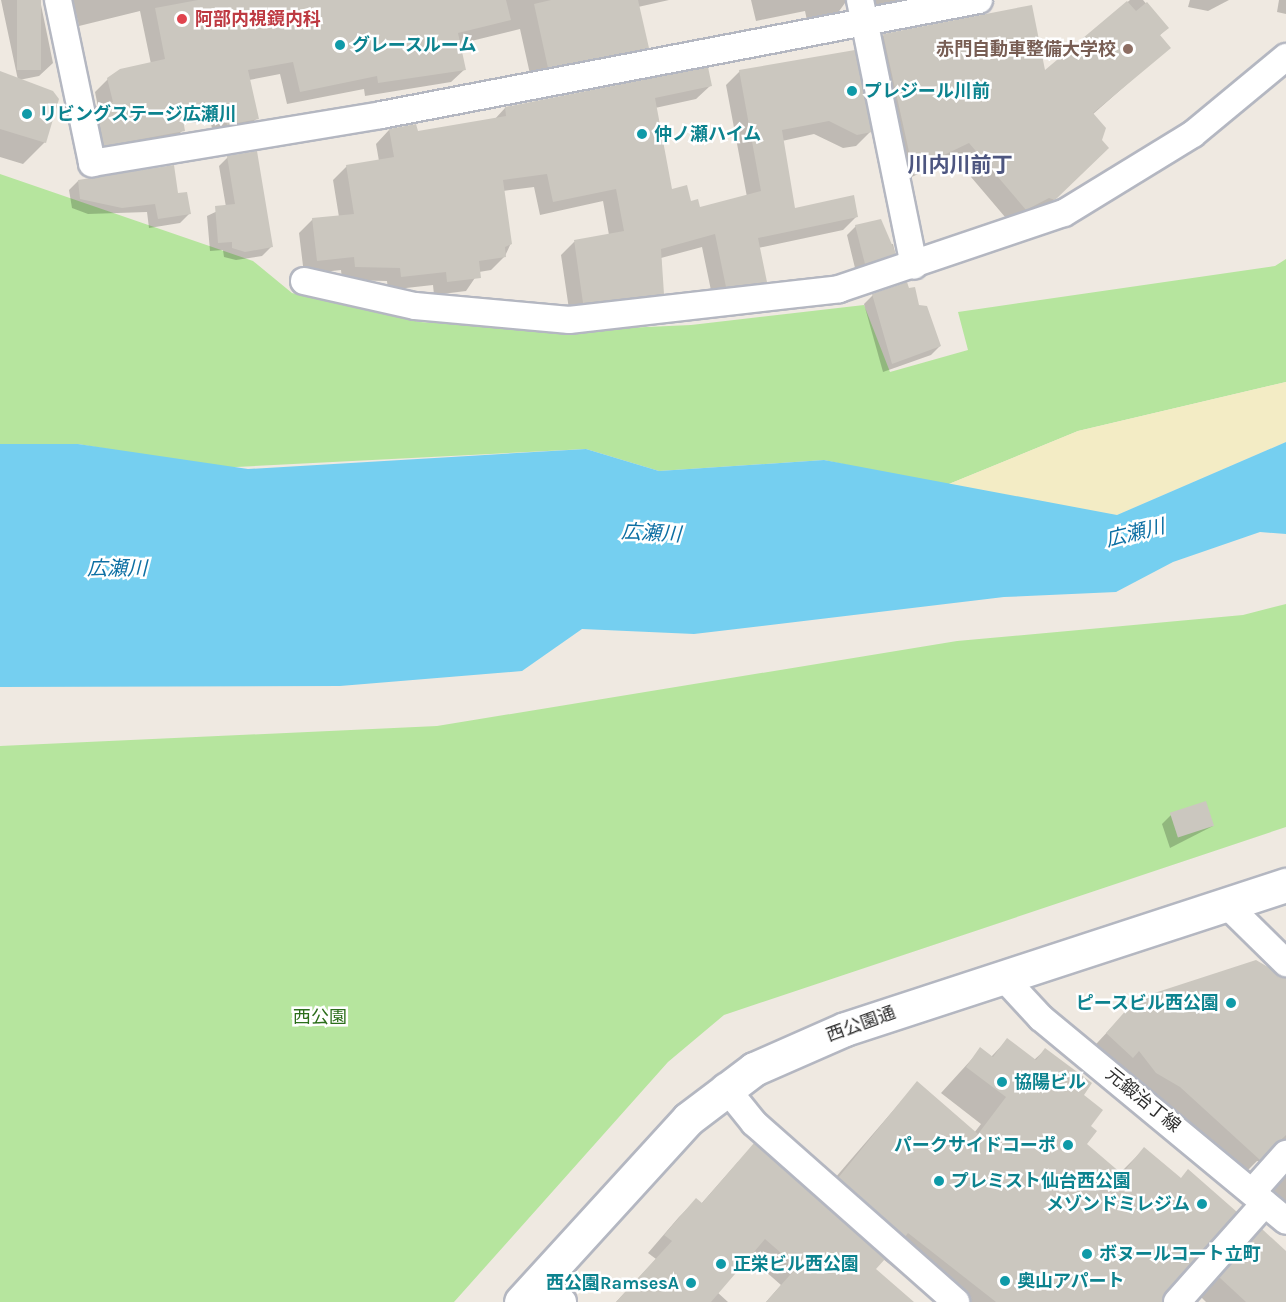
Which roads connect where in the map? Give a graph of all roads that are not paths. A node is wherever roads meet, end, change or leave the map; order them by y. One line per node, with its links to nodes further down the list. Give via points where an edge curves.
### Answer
1 (58, 0): 3 (street, via 92,163 381,115)
2 (979, 0): 3 (street)
3 (862, 11): 5 (street)
4 (1286, 57): 5 (street, via 1193,134 1064,213)
5 (914, 266): 6 (street, via 839,289 569,320 415,306)
6 (304, 281)
7 (1286, 885): 8 (street, 西公園通)
8 (1227, 905): 9 (street); 10 (street, 西公園通)
9 (1286, 963)
10 (1003, 976): 11 (street, 西公園通, via 845,1029); 13 (street, 元鍛治丁線, via 1041,1018)
11 (725, 1087): 15 (street, 西公園通, via 688,1119); 16 (street, via 754,1123)
12 (1286, 1154): 13 (street)
13 (1259, 1197): 14 (street, 元鍛治丁線); 17 (street)
14 (1286, 1221)
15 (541, 1295)
16 (956, 1302)
17 (1177, 1302)

